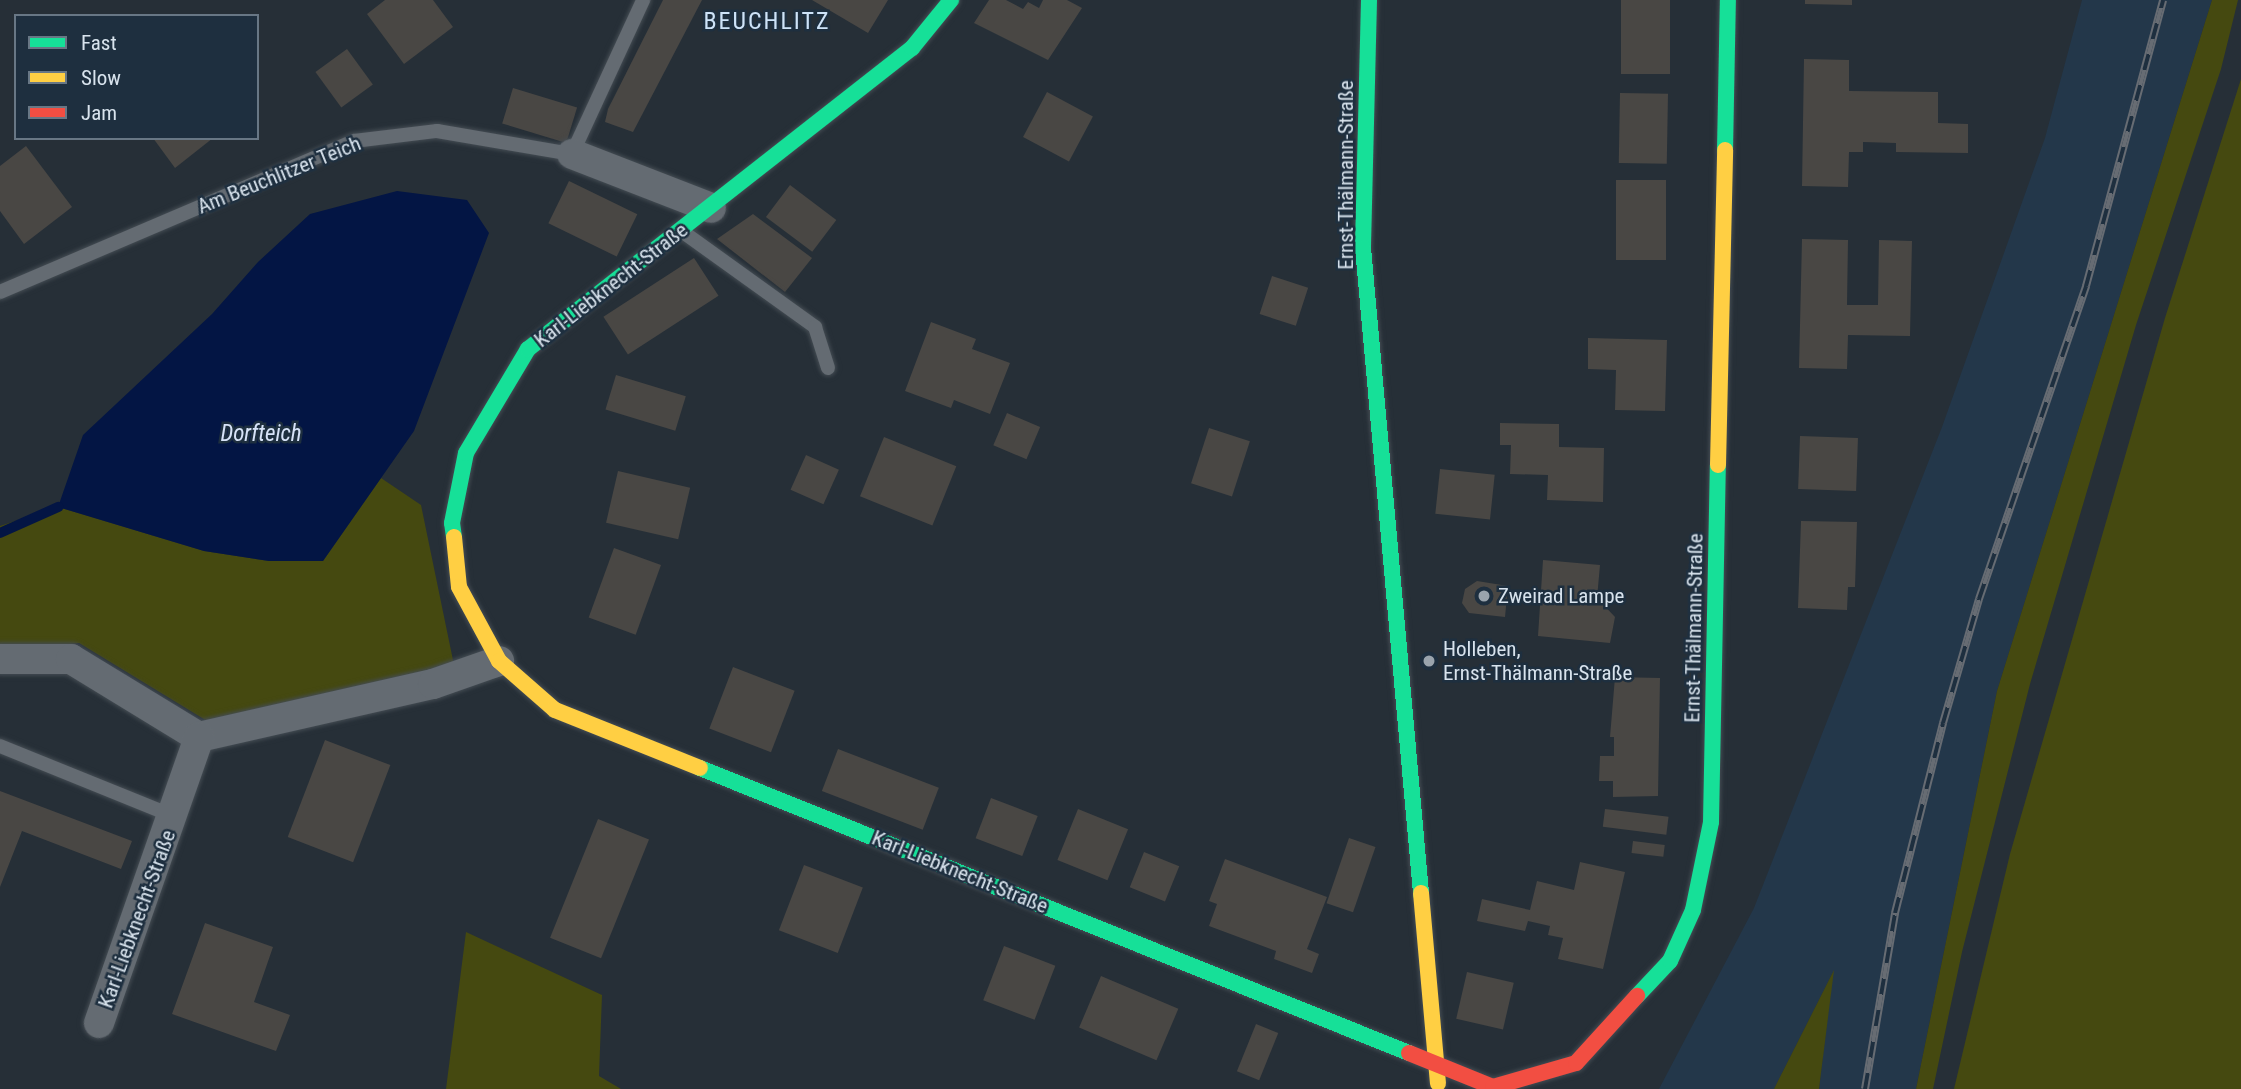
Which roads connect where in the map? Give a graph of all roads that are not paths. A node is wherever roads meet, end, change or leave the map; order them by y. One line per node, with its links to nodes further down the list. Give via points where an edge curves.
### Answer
1 (643, 0): 5 (lane)
2 (951, 0): 6 (street, Karl-Liebknecht-Straße, via 912,48)
3 (1369, 0): 16 (street, Ernst-Thälmann-Straße, via 1363,248)
4 (1728, 0): 16 (street, Ernst-Thälmann-Straße, via 1711,822 1693,910 1670,961 1576,1062 1493,1087)
5 (572, 154): 6 (street, Am Beuchlitzer Teich); 8 (lane, Am Beuchlitzer Teich, via 437,131 354,141)
6 (711, 208): 7 (street, Karl-Liebknecht-Straße)
7 (681, 231): 9 (lane, via 815,327); 11 (street, Karl-Liebknecht-Straße, via 528,349 466,453 452,523 459,587)
8 (0, 292)
9 (828, 368)
10 (0, 659): 12 (street, via 71,659)
11 (499, 661): 12 (street, via 433,684); 16 (street, Karl-Liebknecht-Straße, via 555,710)
12 (199, 737): 14 (street, Karl-Liebknecht-Straße)
13 (0, 746): 14 (lane, Karl-Liebknecht-Straße)
14 (174, 816): 15 (street, Karl-Liebknecht-Straße)
15 (99, 1023)
16 (1433, 1062): 17 (street, Ernst-Thälmann-Straße)
17 (1439, 1089)

